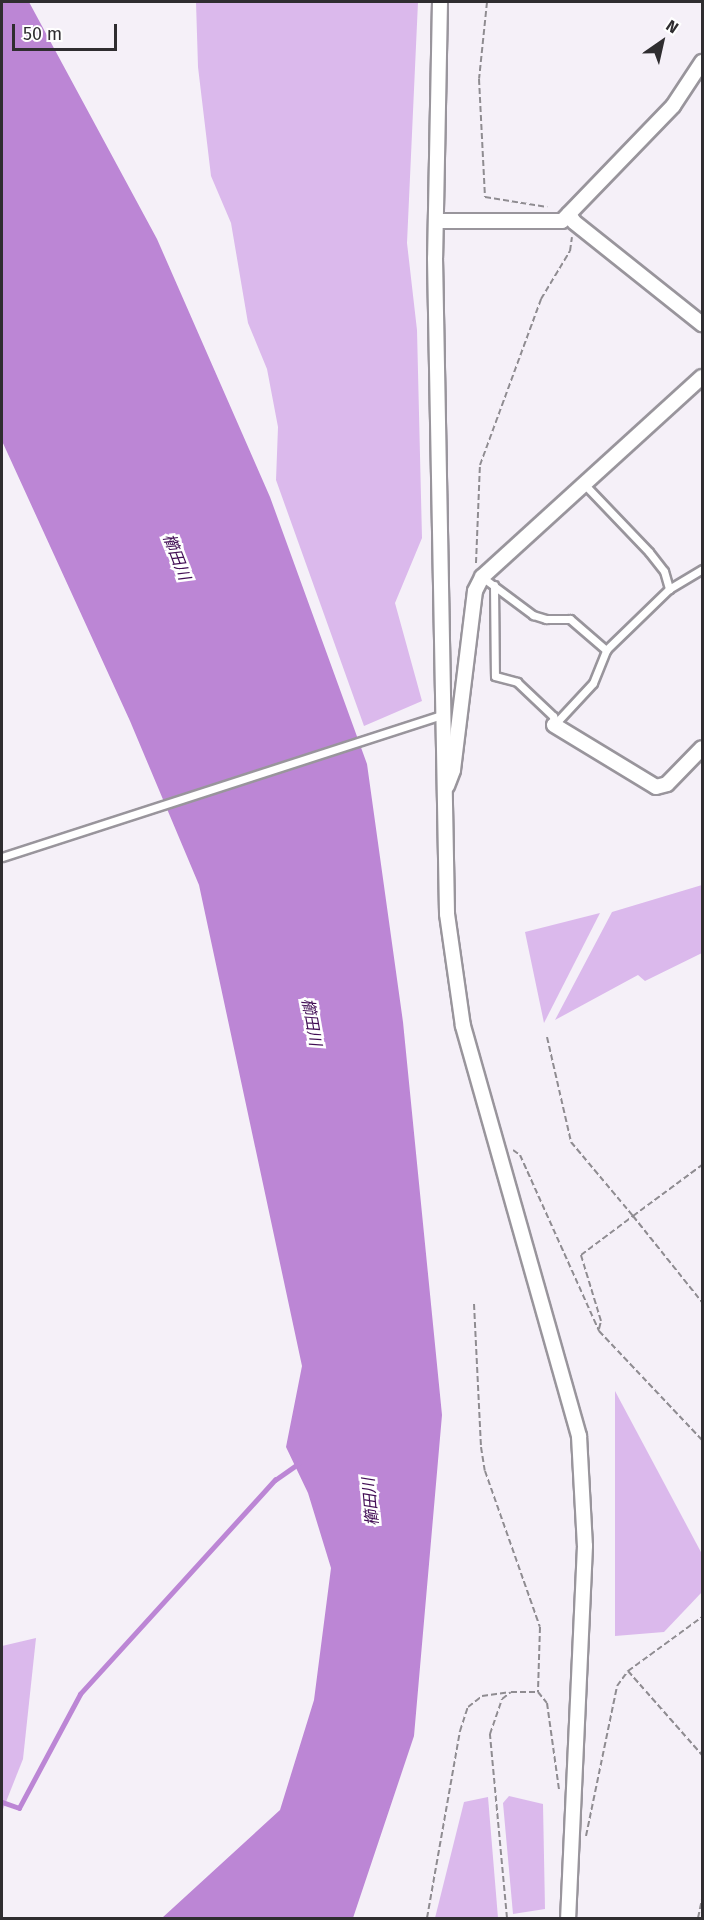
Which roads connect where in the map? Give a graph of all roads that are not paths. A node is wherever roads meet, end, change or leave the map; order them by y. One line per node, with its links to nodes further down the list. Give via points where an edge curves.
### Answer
1 (440, 2): 4 (street)
2 (702, 62): 3 (street, via 673,106)
3 (572, 218): 4 (street); 5 (street)
4 (437, 221): 12 (street)
5 (702, 324)
6 (702, 377): 7 (street)
7 (586, 486): 9 (street); 10 (lane, via 649,552 664,571)
8 (702, 569): 10 (lane)
9 (484, 577): 11 (lane, via 533,615 546,620 570,619); 13 (lane, via 495,676 517,682 553,716); 15 (street, via 475,591 453,770)
10 (669, 589): 11 (lane)
11 (606, 650): 13 (lane, via 593,683)
12 (442, 714): 15 (street); 16 (lane)
13 (554, 725): 14 (street, via 656,787 667,784)
14 (702, 748)
15 (444, 792): 17 (street, via 447,914 454,969 480,1091 498,1140 579,1436 585,1546)
16 (2, 857)
17 (568, 1918)

